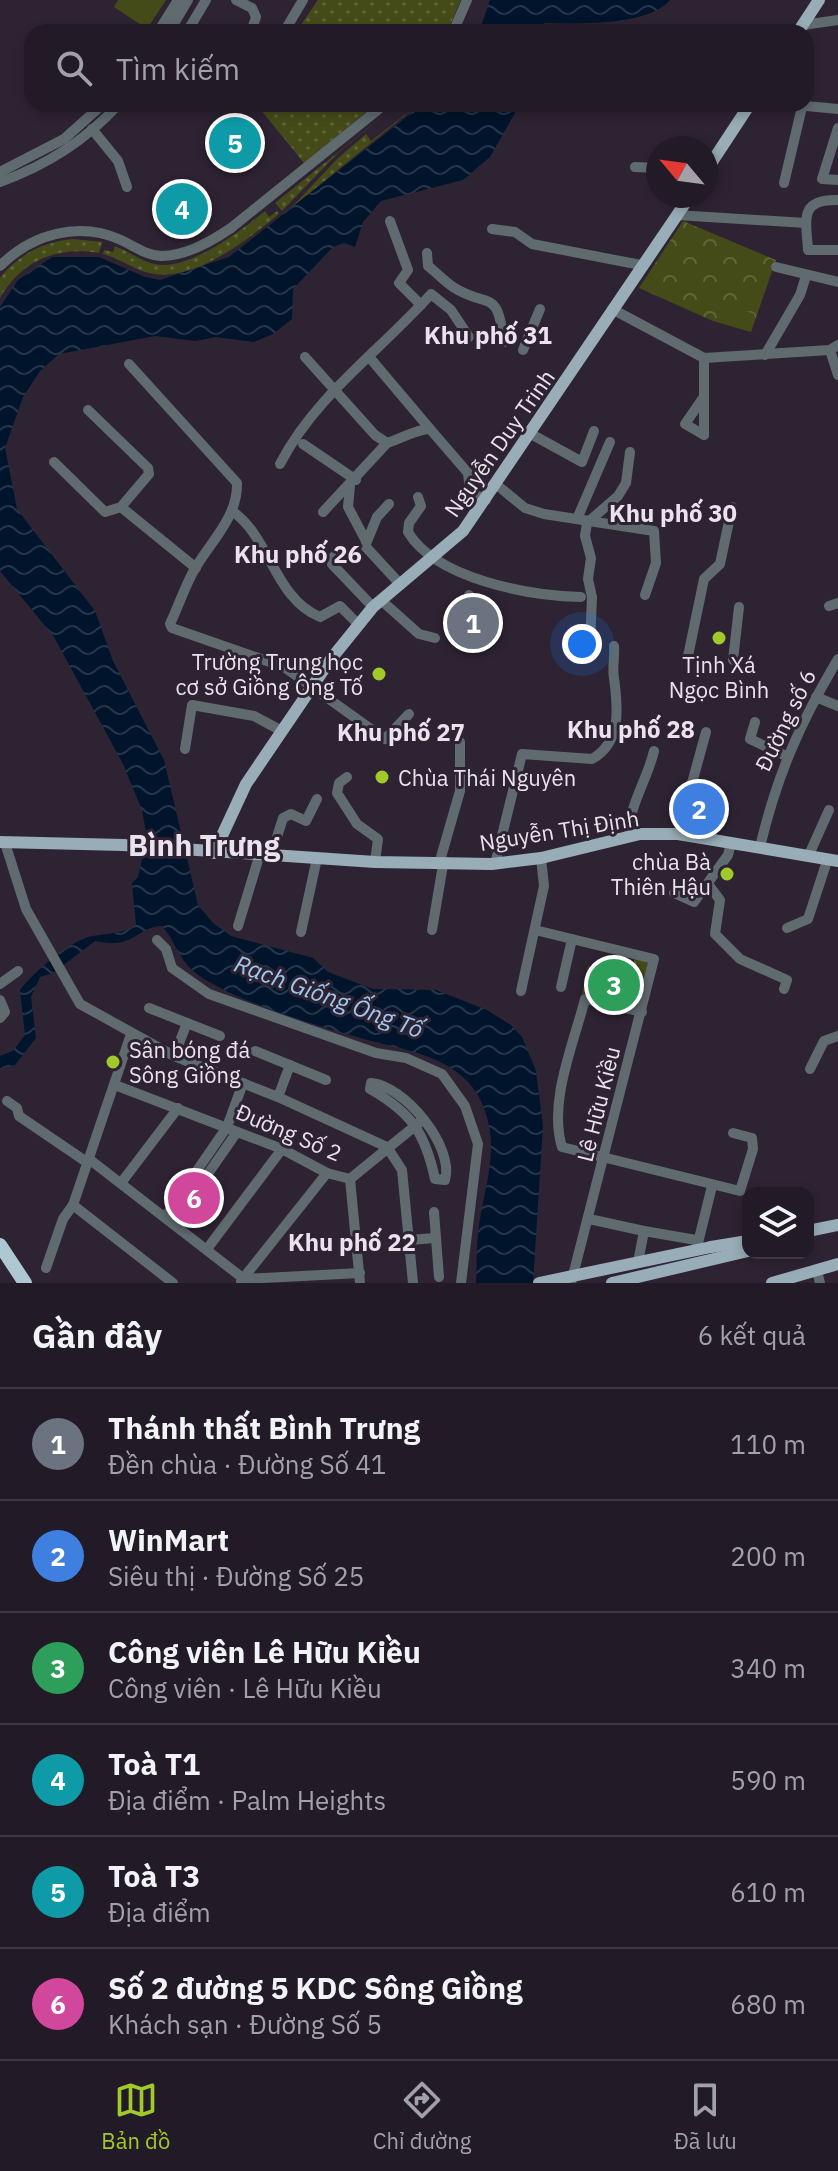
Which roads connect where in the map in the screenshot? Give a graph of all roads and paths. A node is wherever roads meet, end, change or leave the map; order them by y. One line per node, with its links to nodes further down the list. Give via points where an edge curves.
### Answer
1 (178, 0): 10 (street)
2 (188, 0): 11 (street)
3 (206, 0): 12 (street)
4 (236, 0): 8 (street)
5 (303, 0): 14 (street)
6 (467, 0): 15 (street)
7 (819, 0): 16 (main road)
8 (254, 4): 13 (street)
9 (838, 20): 17 (street)
10 (163, 24)
11 (174, 24)
12 (192, 24)
13 (254, 24)
14 (289, 24)
15 (456, 24)
16 (804, 24)
17 (814, 25)
18 (814, 108): 19 (street)
19 (838, 109)
20 (94, 112): 30 (street, via 64,139)
21 (110, 112): 26 (street)
22 (375, 112): 44 (street, via 205,243 158,256 107,235 59,233 26,244)
23 (745, 112): 27 (main road)
24 (801, 112): 33 (street)
25 (838, 128): 31 (street, via 822,179)
26 (92, 129): 32 (street, via 47,161); 34 (street, via 118,161)
27 (718, 153)
28 (635, 167): 29 (street)
29 (646, 167)
30 (0, 172)
31 (838, 180)
32 (0, 182)
33 (784, 183)
34 (127, 187)
35 (838, 200): 39 (street, via 818,199)
36 (682, 208): 37 (main road, Nguyễn Duy Trinh)
37 (677, 215): 39 (street); 43 (main road, Nguyễn Duy Trinh)
38 (390, 221): 48 (street, via 408,270 399,283)
39 (806, 223): 41 (street, via 808,250)
40 (492, 229): 43 (street, via 515,232 532,244)
41 (838, 250)
42 (427, 253): 52 (street, via 428,266 451,286 489,300 498,309)
43 (641, 265): 50 (main road, Nguyễn Duy Trinh)
44 (0, 266)
45 (776, 267): 46 (street)
46 (806, 276): 47 (street); 55 (street)
47 (838, 282)
48 (421, 305): 51 (street, via 434,295); 57 (street)
49 (540, 309): 54 (street)
50 (612, 309): 58 (street); 66 (main road, Nguyễn Duy Trinh)
51 (469, 337)
52 (504, 342)
53 (834, 348): 55 (street); 60 (street)
54 (523, 350)
55 (765, 355): 58 (street)
56 (305, 357): 61 (street)
57 (370, 358): 61 (street); 64 (street)
58 (704, 358): 62 (street)
59 (129, 364): 80 (street, via 237,483)
60 (838, 375)
61 (336, 390): 68 (street); 72 (street, via 313,411)
62 (703, 398)
63 (88, 410): 78 (street, via 148,468 149,474)
64 (430, 429): 68 (street); 76 (street, via 468,473 470,492)
65 (594, 431): 66 (street, via 582,462)
66 (531, 434): 74 (main road, Nguyễn Duy Trinh)
67 (610, 442): 82 (street)
68 (387, 443): 73 (street)
69 (303, 444): 73 (street)
70 (630, 452): 83 (street, via 626,483)
71 (54, 462): 78 (street, via 105,512)
72 (280, 464)
73 (353, 483): 81 (street); 84 (street, via 348,507)
74 (497, 485): 76 (main road, Nguyễn Duy Trinh); 82 (street, via 525,508)
75 (418, 497): 86 (street, via 421,506 408,532)
76 (486, 500): 86 (main road, Nguyễn Duy Trinh, via 463,531)
77 (389, 504): 84 (street)
78 (121, 507): 87 (street)
79 (732, 507): 99 (street, via 720,564 704,579)
80 (232, 511): 87 (street); 94 (street, via 306,611 320,617 340,606)
81 (323, 512)
82 (577, 519): 83 (street)
83 (591, 520): 90 (street, via 654,531 656,563); 97 (street, via 585,536 591,558)
84 (366, 541): 88 (street, via 368,550)
85 (341, 550): 92 (street, via 332,564)
86 (432, 558): 88 (main road, Nguyễn Duy Trinh); 91 (street, via 532,594)
87 (196, 568): 102 (street, via 172,628 284,667)
88 (400, 584): 92 (main road, Nguyễn Duy Trinh)
89 (469, 595): 95 (street)
90 (645, 595)
91 (581, 597)
92 (377, 604): 94 (main road, Nguyễn Duy Trinh); 96 (street, via 419,634)
93 (739, 607): 101 (street)
94 (357, 623): 102 (main road, Nguyễn Duy Trinh)
95 (463, 637)
96 (435, 638)
97 (590, 645)
98 (614, 646): 129 (street, via 619,707 607,748 592,759 522,754)
99 (688, 656)
100 (838, 659): 103 (street, Đường số 6)
101 (733, 660)
102 (313, 685): 105 (street, via 385,739); 107 (main road, Nguyễn Duy Trinh)
103 (816, 697): 104 (street); 112 (street, Đường số 6)
104 (838, 706)
105 (409, 714)
106 (755, 722): 112 (street, via 750,739)
107 (280, 730): 110 (street, via 254,716 192,705); 121 (main road, Nguyễn Duy Trinh, via 246,784)
108 (706, 732): 116 (street)
109 (460, 742): 128 (street, via 460,791)
110 (185, 749)
111 (654, 751): 117 (street, via 629,814)
112 (786, 756): 120 (street, Đường số 6)
113 (347, 777): 127 (street, via 337,793 357,824 378,839)
114 (317, 799): 122 (street, via 306,821 291,814 283,818)
115 (829, 810): 123 (street)
116 (678, 834): 117 (main road, Nguyễn Thị Định); 119 (main road, Nguyễn Thị Định)
117 (629, 837): 125 (main road, Nguyễn Thị Định)
118 (2, 842): 121 (main road, Nguyễn Thị Định); 149 (street, via 26,909 80,1004)
119 (731, 843): 120 (main road, Nguyễn Thị Định); 130 (street)
120 (760, 847): 123 (main road, Nguyễn Thị Định)
121 (214, 853): 122 (main road, Nguyễn Thị Định)
122 (265, 856): 124 (main road, Nguyễn Thị Định); 132 (street)
123 (808, 857): 126 (main road, Nguyễn Thị Định)
124 (317, 858): 127 (main road, Nguyễn Thị Định); 136 (street)
125 (541, 858): 129 (main road, Nguyễn Thị Định); 135 (street, via 544,886)
126 (833, 861): 133 (street, via 808,919)
127 (375, 862): 128 (main road, Nguyễn Thị Định)
128 (441, 864): 129 (main road, Nguyễn Thị Định); 134 (street)
129 (495, 864)
130 (708, 884): 131 (street, via 694,902); 142 (street, via 720,900 715,934 740,959 787,980)
131 (674, 893)
132 (238, 926)
133 (787, 928)
134 (432, 930)
135 (535, 930): 137 (street, Lê Hữu Kiều); 143 (street)
136 (301, 932)
137 (572, 939): 141 (street); 146 (street, Lê Hữu Kiều, via 654,959)
138 (157, 940): 201 (street, via 172,968 209,994 442,1074 465,1106 478,1144)
139 (18, 971): 140 (street)
140 (0, 984)
141 (561, 987)
142 (784, 989)
143 (521, 991)
144 (0, 1000): 147 (street, via 5,1012)
145 (149, 1008): 148 (street)
146 (642, 1012): 167 (street, Lê Hữu Kiều); 167 (street, via 585,999 561,1097 560,1139 569,1151)
147 (0, 1018)
148 (187, 1023): 150 (street); 153 (street)
149 (131, 1034): 153 (street); 158 (street)
150 (220, 1036)
151 (838, 1036): 155 (street, via 824,1041)
152 (255, 1051): 154 (street)
153 (174, 1056): 157 (street)
154 (290, 1065): 156 (street); 159 (street)
155 (810, 1069)
156 (326, 1080)
157 (243, 1083): 159 (street); 163 (street)
158 (115, 1085): 161 (street, Đường Số 2); 168 (street)
159 (278, 1097): 165 (street)
160 (7, 1101): 168 (street, via 19,1116)
161 (178, 1108): 163 (street, Đường Số 2); 171 (street)
162 (420, 1122): 162 (street, via 388,1088 371,1083 370,1089); 162 (street, via 435,1179 445,1180 442,1153); 165 (street)
163 (232, 1130): 166 (street, Đường Số 2); 176 (street)
164 (733, 1133): 172 (street, via 752,1138 745,1184 740,1191)
165 (387, 1147): 170 (street); 183 (street, via 402,1170)
166 (282, 1149): 169 (street, Đường Số 2); 186 (street)
167 (605, 1159): 172 (street); 175 (street, Lê Hữu Kiều)
168 (88, 1161): 171 (street); 173 (street)
169 (327, 1173): 170 (street, Đường Số 2); 198 (street)
170 (350, 1179): 195 (street, Đường Số 2)
171 (121, 1183): 176 (street)
172 (712, 1186): 187 (street)
173 (73, 1205): 190 (street); 199 (street)
174 (434, 1212): 182 (street)
175 (589, 1219): 179 (street); 191 (street, Lê Hữu Kiều)
176 (169, 1220): 186 (street)
177 (838, 1225): 178 (main road)
178 (814, 1230)
179 (644, 1231): 187 (street); 188 (street)
180 (838, 1232): 181 (main road)
181 (814, 1236)
182 (435, 1238): 183 (street); 193 (street)
183 (410, 1240): 200 (street)
184 (0, 1245): 197 (highway)
185 (742, 1245): 187 (main road)
186 (207, 1249): 198 (street)
187 (706, 1250): 188 (street); 196 (main road, bridge); 202 (main road, bridge); 204 (main road)
188 (639, 1257): 191 (street)
189 (838, 1264): 194 (main road)
190 (46, 1268)
191 (576, 1271): 196 (street); 203 (street, Lê Hữu Kiều)
192 (838, 1272): 194 (main road)
193 (439, 1277)
194 (819, 1277): 205 (main road)
195 (360, 1278): 198 (street)
196 (541, 1280)
197 (25, 1281)
198 (242, 1282)
199 (173, 1283)
200 (413, 1283)
201 (461, 1283)
202 (562, 1283)
203 (571, 1283)
204 (612, 1283)
205 (772, 1283)

